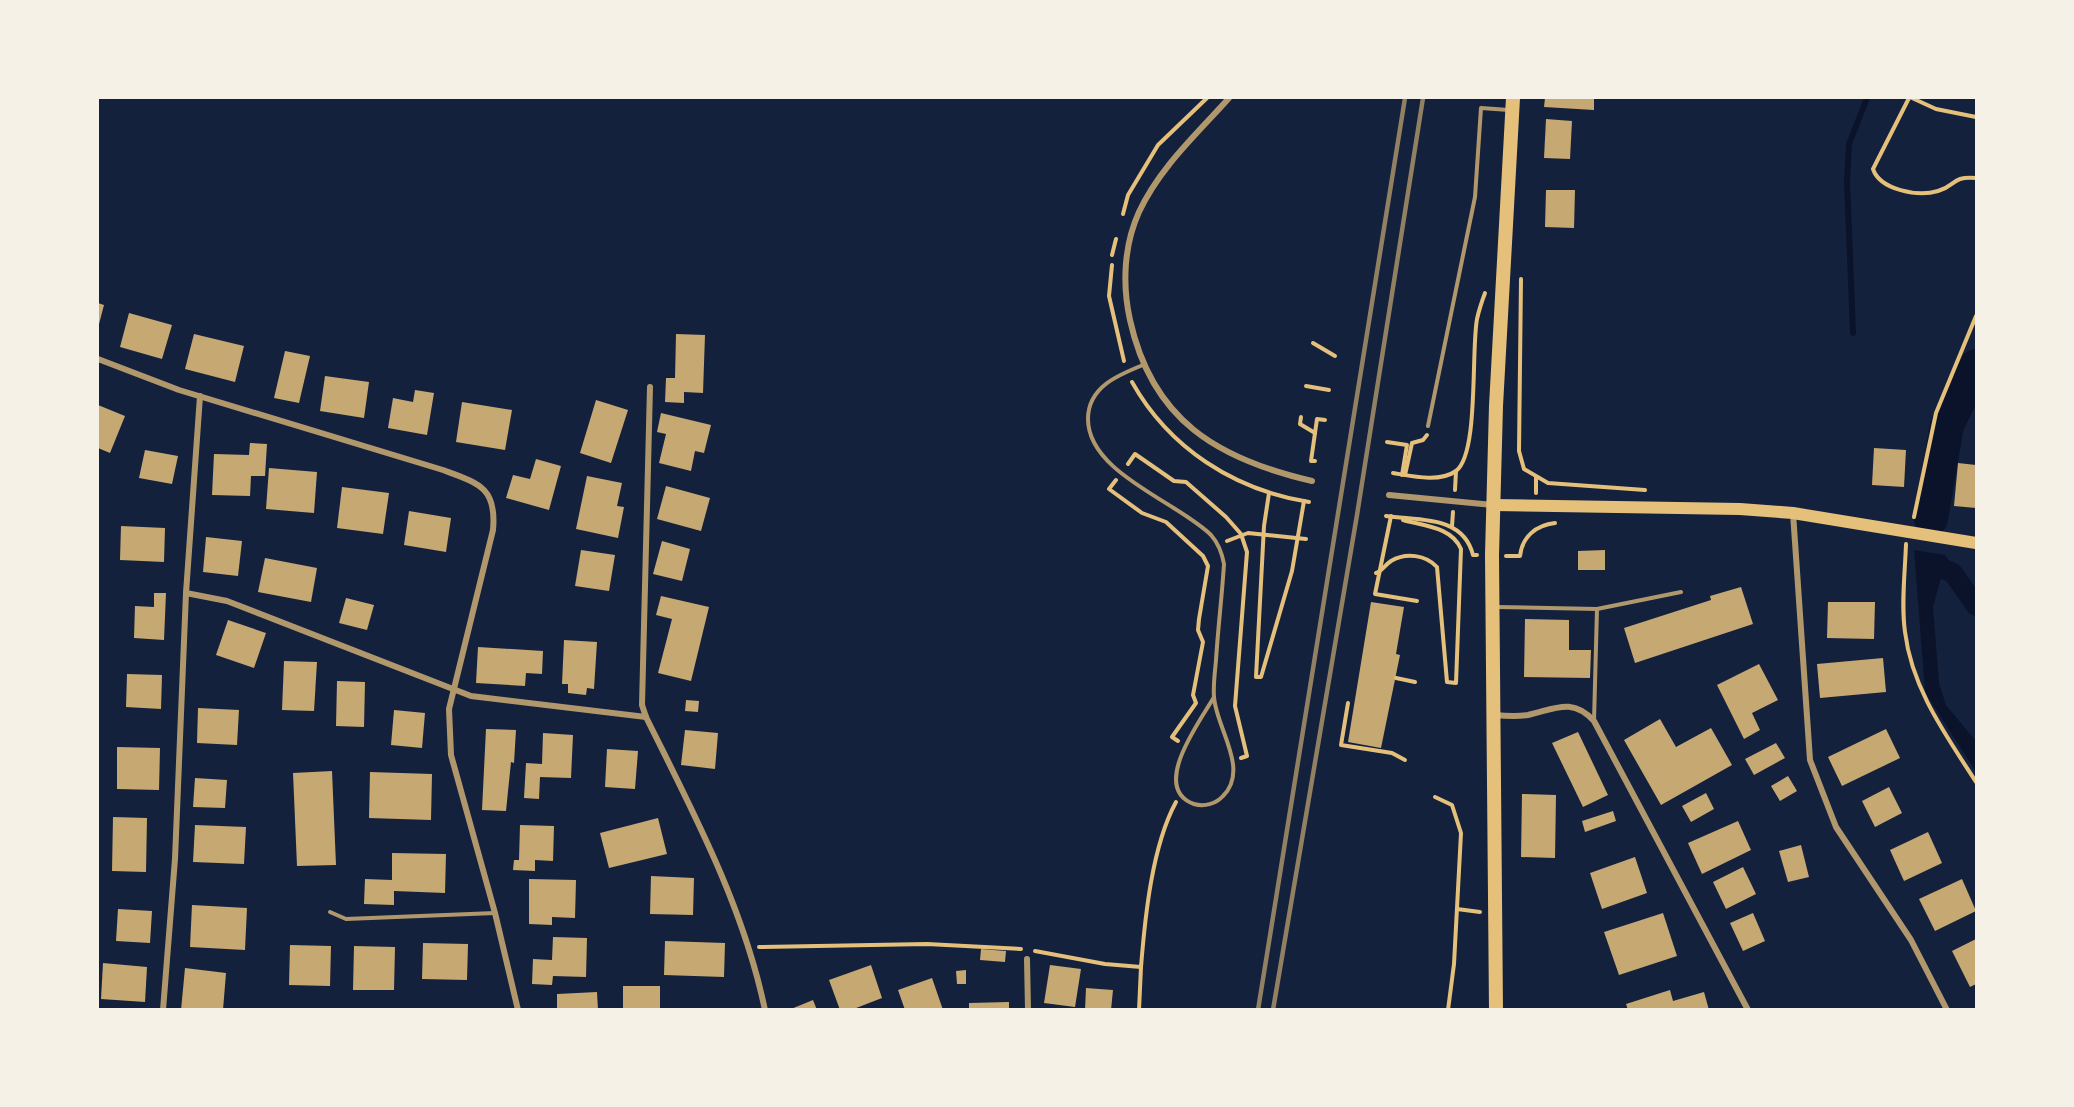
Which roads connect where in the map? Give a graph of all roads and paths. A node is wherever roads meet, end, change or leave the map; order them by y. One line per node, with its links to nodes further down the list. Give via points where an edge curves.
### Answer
1 (1207, 98): 7 (path, via 1158,145 1128,195)
2 (1229, 98): 15 (street, via 1166,168 1134,226 1126,261 1126,292)
3 (1911, 98): 5 (path, via 1936,109); 6 (path, via 1872,169 1876,177 1884,185 1921,192 1941,191 1957,178)
4 (1513, 104): 23 (lane, via 1481,108 1475,196); 34 (main road)
5 (1977, 117)
6 (1977, 178)
7 (1122, 216)
8 (1116, 236): 16 (path, via 1109,296)
9 (1521, 273): 31 (path, via 1519,452 1524,469 1548,483)
10 (1485, 290): 29 (path, via 1477,320 1470,440 1464,461 1446,475)
11 (1977, 316): 37 (path, via 1936,413)
12 (1313, 343): 13 (path)
13 (1335, 356)
14 (98, 359): 20 (street)
15 (1143, 365): 16 (lane); 30 (street, via 1167,404 1207,441 1251,464)
16 (1126, 372): 27 (lane, via 1097,391 1088,414 1093,442 1105,459); 32 (path, via 1146,407 1169,434 1214,467)
17 (1306, 386): 19 (path)
18 (650, 387): 61 (street, via 642,685)
19 (1329, 390)
20 (200, 396): 51 (street); 57 (street, via 356,441 482,487 492,503 493,530)
21 (1301, 417): 24 (path, via 1300,424)
22 (1325, 420): 24 (path, via 1317,419)
23 (1428, 429): 29 (path, via 1423,440 1412,443)
24 (1315, 433): 26 (path, via 1311,461)
25 (1387, 442): 29 (path, via 1407,445)
26 (1315, 461)
27 (1122, 472): 58 (lane, via 1204,530 1221,550 1224,564); 63 (path, via 1109,489 1142,513 1166,522 1203,556 1208,566 1198,630 1203,642 1193,695 1196,702 1172,738); 65 (path, via 1135,454 1174,481 1186,482 1235,524 1241,534 1247,552 1234,706 1247,756)
28 (1393, 473): 29 (path)
29 (1404, 475)
30 (1312, 481)
31 (1652, 491)
32 (1269, 493): 42 (path, via 1306,501); 42 (path, via 1256,677 1262,677)
33 (1389, 495): 34 (street)
34 (1494, 505): 35 (main road, via 1730,508); 53 (main road)
35 (1793, 513): 40 (main road); 84 (street, via 1807,745 1812,767 1841,835 1911,940)
36 (1389, 516): 47 (path, via 1457,528 1466,537); 49 (path); 49 (path, via 1449,533 1458,541 1461,549 1456,683 1447,682 1437,567 1422,557 1405,556)
37 (1913, 519): 38 (path); 40 (path)
38 (1918, 520)
39 (1565, 522): 48 (path, via 1544,524 1535,530 1525,540)
40 (1911, 533): 44 (main road); 46 (path)
41 (1258, 534): 42 (path)
42 (1297, 538): 43 (path)
43 (1306, 539)
44 (1977, 543)
45 (1897, 544): 46 (path)
46 (1905, 545): 66 (path, via 1907,644 1934,717)
47 (1473, 555)
48 (1520, 556)
49 (1377, 574): 52 (path, via 1375,594)
50 (1681, 592): 54 (lane)
51 (186, 593): 57 (street, via 227,601); 76 (street, via 174,870)
52 (1417, 601)
53 (1492, 607): 54 (lane); 60 (main road)
54 (1597, 609): 62 (lane)
55 (1396, 678): 56 (path)
56 (1415, 682)
57 (454, 691): 61 (street, via 488,700); 72 (street, via 448,720 451,755)
58 (1214, 697): 63 (lane); 65 (lane)
59 (1348, 703): 64 (path, via 1341,745 1392,753)
60 (1494, 716): 62 (street, via 1525,715 1566,705 1580,709); 82 (main road)
61 (646, 717): 78 (street, via 719,866 749,947)
62 (1594, 721): 83 (street)
63 (1186, 746): 67 (lane, via 1176,772)
64 (1405, 760)
65 (1232, 761): 67 (lane, via 1233,781 1218,801 1200,805)
66 (1977, 782)
67 (1181, 794): 75 (path, via 1167,819 1151,888)
68 (1435, 797): 69 (path, via 1452,805 1461,833)
69 (1457, 909): 71 (path); 81 (path)
70 (330, 912): 72 (lane, via 346,918)
71 (1472, 912)
72 (495, 914): 77 (street)
73 (763, 947): 75 (path, via 995,946)
74 (1027, 959): 79 (street)
75 (1141, 967): 80 (path)
76 (163, 1010)
77 (518, 1010)
78 (765, 1010)
79 (1028, 1010)
80 (1139, 1010)
81 (1448, 1010)
82 (1496, 1010)
83 (1748, 1010)
84 (1947, 1010)

